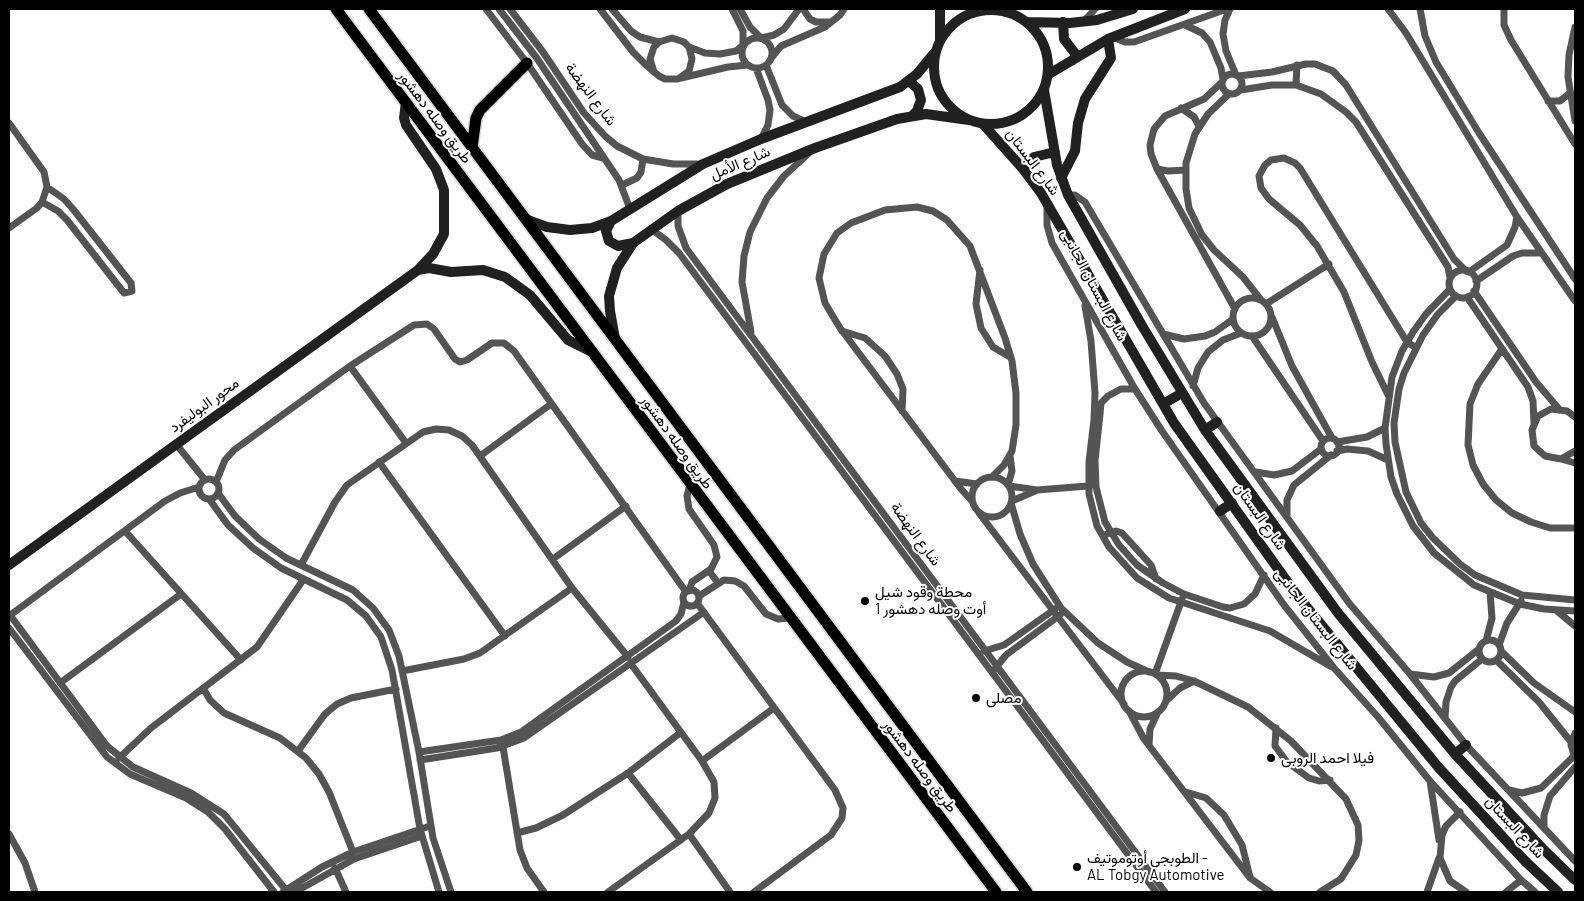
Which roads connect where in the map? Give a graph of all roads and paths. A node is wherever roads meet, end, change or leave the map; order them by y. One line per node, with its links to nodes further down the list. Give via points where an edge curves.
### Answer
1 (336, 9): 58 (main road, طريق وصله دهشور)
2 (369, 9): 73 (main road, طريق وصله دهشور)
3 (486, 9): 41 (street)
4 (499, 9): 30 (street, شارع النهضة)
5 (510, 9): 25 (street, شارع النهضة)
6 (600, 9): 46 (street, via 633,52)
7 (612, 9): 35 (street, via 631,31)
8 (732, 9): 36 (street, via 743,31)
9 (740, 9): 33 (street)
10 (799, 9): 33 (street, via 784,29 774,36)
11 (803, 9): 26 (street, via 810,19)
12 (844, 9): 26 (street)
13 (940, 9): 38 (street)
14 (1000, 9): 23 (street)
15 (1095, 9): 29 (street)
16 (1132, 9): 29 (street, via 1110,18)
17 (1185, 9): 34 (street)
18 (1228, 9): 31 (street); 48 (street, via 1223,34 1226,51)
19 (1388, 9): 24 (street)
20 (1400, 9): 24 (street)
21 (1420, 9): 69 (street, via 1430,50)
22 (1504, 9): 57 (street, via 1504,25 1511,40)
23 (1015, 16): 27 (street); 38 (street, via 994,10 972,14 953,25)
24 (1395, 18): 71 (street)
25 (517, 19): 30 (street); 77 (street, شارع النهضة, via 595,126 617,146)
26 (829, 22): 40 (street, via 820,30 781,46)
27 (1027, 22): 28 (street); 47 (street, via 1044,44)
28 (1063, 22): 29 (street); 39 (street, via 1064,39)
29 (1083, 22)
30 (511, 24): 76 (street, شارع النهضة)
31 (1185, 24): 34 (street, via 1134,42); 50 (street, via 1210,42)
32 (1575, 27): 55 (street, via 1569,55)
33 (761, 38): 36 (street, via 751,38); 40 (street, via 769,44)
34 (1110, 38): 39 (street); 82 (street, via 1110,58 1085,99 1075,152)
35 (659, 42): 37 (street, via 672,38); 46 (street, via 651,53)
36 (743, 46): 37 (street, via 720,54); 44 (street, via 742,57)
37 (689, 47): 49 (street, via 691,66)
38 (938, 47): 51 (street, شارع الأمل); 63 (street, via 934,72 940,92 957,113)
39 (1077, 56): 47 (street)
40 (771, 57): 42 (street)
41 (527, 63): 73 (main road, via 480,110); 76 (street, via 582,144 592,155)
42 (766, 65): 45 (street); 65 (street, via 782,105 793,116)
43 (1297, 65): 48 (street); 52 (street); 59 (street, via 1316,64 1333,71)
44 (748, 66): 45 (street); 49 (street, via 728,67)
45 (756, 68): 70 (street, via 770,110 768,125)
46 (654, 72): 49 (street, via 665,79)
47 (1049, 74): 53 (street)
48 (1237, 76): 50 (street, via 1229,75); 54 (street, via 1242,81)
49 (678, 79)
50 (1223, 80): 56 (street, via 1224,91); 60 (street, via 1204,99)
51 (909, 81): 62 (street, via 918,89 921,100); 65 (street, شارع الأمل)
52 (1296, 85): 54 (street); 61 (street, via 1321,94)
53 (1044, 90): 67 (street, via 1034,106 1019,117 1001,124); 75 (street, شارع البستان)
54 (1241, 90): 56 (street)
55 (1570, 93): 57 (street, via 1560,101); 64 (street)
56 (1230, 94): 68 (street)
57 (1548, 101): 72 (street)
58 (406, 102): 98 (street, محور البوليفرد, via 406,126 436,169 446,201 444,234 436,250); 124 (main road, طريق وصله دهشور)
59 (1355, 102): 61 (street); 101 (street, via 1454,259)
60 (1180, 108): 68 (street, via 1190,113); 80 (street, via 1165,116 1154,129 1150,145)
61 (1346, 112): 102 (street, via 1356,122 1446,264)
62 (912, 116): 63 (street, شارع الأمل, via 940,115); 74 (street, شارع الأمل)
63 (969, 120): 67 (street)
64 (1575, 121)
65 (806, 122): 70 (street, شارع الأمل)
66 (9, 123): 84 (street, via 44,172)
67 (982, 124): 79 (street, شارع البستان)
68 (1199, 126): 81 (street)
69 (1479, 133): 71 (street); 100 (street)
70 (761, 139): 78 (street, شارع الأمل)
71 (1468, 140): 90 (street)
72 (1575, 144)
73 (472, 148): 91 (main road, طريق وصله دهشور)
74 (815, 148): 89 (street, شارع الأمل, via 727,184); 119 (street, via 775,187 750,232 742,282)
75 (1055, 152): 79 (street, via 1034,157); 82 (street, شارع البستان)
76 (603, 158): 83 (street, شارع النهضة)
77 (643, 159): 78 (street, شارع النهضة); 83 (street, via 637,178)
78 (703, 164): 88 (street, شارع الأمل)
79 (1023, 169): 87 (street, شارع البستان)
80 (1157, 170): 81 (street); 112 (street)
81 (1185, 170): 111 (street, via 1190,208 1202,235)
82 (1061, 178): 85 (street, شارع البستان)
83 (622, 184): 88 (street, شارع النهضة)
84 (47, 187): 86 (street); 86 (street, via 68,204 131,283 132,291 124,293 67,220)
85 (1068, 195): 117 (street, via 1075,195 1086,202); 130 (street, شارع البستان)
86 (42, 202): 93 (street)
87 (1047, 203): 109 (street, شارع البستان الجانبى, via 1047,226 1052,243); 133 (street, شارع البستان)
88 (630, 209): 92 (street, شارع الأمل)
89 (678, 211): 94 (street, شارع الأمل); 119 (street, شارع النهضة, via 678,226 686,248)
90 (1516, 217): 96 (street); 101 (street, via 1507,245)
91 (524, 219): 92 (street, شارع الأمل, via 546,227 570,230 592,228); 120 (main road, طريق وصله دهشور)
92 (611, 221): 95 (street, via 606,231 609,241 624,246)
93 (9, 228)
94 (651, 230): 95 (street, شارع الأمل); 127 (street, شارع النهضة, via 679,253)
95 (633, 243): 120 (street, شارع الأمل, via 624,254 612,282 610,311)
96 (1541, 253): 104 (street, via 1513,256); 110 (street)
97 (1329, 264): 111 (street); 121 (street, via 1309,236 1261,188 1261,170 1271,160 1284,158 1300,168); 131 (street, via 1351,306)
98 (418, 270): 124 (street, via 483,270 505,277 530,295 568,340); 146 (street, محور البوليفرد)
99 (980, 270): 115 (street, via 962,235 933,212 917,207 900,208 859,219 843,228 832,240 820,270 822,295); 125 (street); 125 (street, via 976,304 981,328 992,348)
100 (1572, 270): 103 (street)
101 (1468, 272): 102 (street, via 1455,273); 104 (street)
102 (1450, 278): 105 (street)
103 (1575, 280)
104 (1476, 281): 106 (street)
105 (1450, 289): 107 (street); 121 (street, via 1426,314)
106 (1474, 291): 108 (street); 135 (street, via 1536,382)
107 (1456, 296): 108 (street); 122 (street, via 1438,314)
108 (1467, 297): 123 (street)
109 (1083, 298): 129 (street, شارع البستان الجانبى); 164 (street, via 1091,340 1095,393)
110 (1575, 301)
111 (1264, 302): 112 (street, via 1246,299); 113 (street)
112 (1234, 309): 114 (street)
113 (1272, 317): 118 (street, via 1264,332); 143 (street, via 1296,374)
114 (1233, 319): 116 (street); 117 (street, via 1205,336 1184,339)
115 (842, 331): 136 (street); 136 (street, via 865,338 885,356 903,389)
116 (1241, 333): 118 (street); 128 (street, via 1223,340 1208,352 1198,368)
117 (1163, 334): 128 (street)
118 (1252, 336): 144 (street)
119 (752, 337): 127 (street, شارع النهضة)
120 (615, 340): 283 (main road, طريق وصله دهشور)
121 (1407, 342): 122 (street); 131 (street, via 1396,365)
122 (1415, 347): 173 (street, via 1399,390 1394,424 1397,461)
123 (1502, 349): 140 (street, via 1528,387); 178 (street, via 1478,384 1470,404 1468,445 1473,465 1483,484 1512,513 1550,528)
124 (594, 353): 161 (main road, طريق وصله دهشور)
125 (1010, 357): 151 (street, via 1016,408)
126 (350, 366): 132 (street, via 414,324 423,323 434,328 454,359 460,362 498,342 510,346); 145 (street); 160 (street, via 234,450)
127 (776, 377): 214 (street, شارع النهضة, via 877,504); 220 (street, شارع النهضة)
128 (1193, 386): 139 (street)
129 (1135, 388): 174 (street, شارع البستان الجانبى); 180 (street, via 1114,392 1104,399 1100,408 1095,481 1099,505)
130 (1182, 393): 133 (street); 142 (street, شارع البستان)
131 (1388, 395): 141 (street)
132 (551, 404): 150 (street); 172 (street)
133 (1163, 404): 171 (street, شارع البستان)
134 (1575, 408): 137 (street)
135 (1559, 409): 137 (street); 140 (street, via 1544,412)
136 (902, 411): 159 (street)
137 (1567, 411): 138 (street)
138 (1575, 417)
139 (1217, 422): 142 (street); 156 (street)
140 (1534, 423): 152 (street, via 1532,438 1539,452)
141 (1385, 428): 143 (street, via 1367,438); 153 (street)
142 (1205, 430): 243 (street, شارع البستان, via 1332,605)
143 (1334, 440): 144 (street); 149 (street)
144 (1323, 441): 147 (street)
145 (406, 443): 150 (street, via 423,432 450,430 462,436); 154 (street)
146 (176, 444): 158 (street); 183 (street, محور البوليفرد)
147 (1321, 449): 149 (street, via 1325,454); 156 (street, via 1292,471 1274,475)
148 (1575, 450): 152 (street)
149 (1334, 453): 153 (street, via 1358,449); 177 (street, via 1294,485 1287,500)
150 (480, 456): 182 (street)
151 (1010, 456): 157 (street); 163 (street)
152 (1561, 459): 155 (street)
153 (1388, 460): 175 (street)
154 (379, 462): 184 (street, via 354,478 340,493); 210 (street)
155 (1575, 463)
156 (1256, 472): 177 (street)
157 (992, 477): 162 (street); 163 (street)
158 (205, 480): 160 (street); 165 (street)
159 (955, 481): 162 (street); 169 (street)
160 (216, 482): 167 (street)
161 (690, 484): 185 (street, via 687,496 689,509 716,550 715,563); 207 (main road, طريق وصله دهشور)
162 (977, 484): 169 (street, via 972,492)
163 (1009, 486): 166 (street); 170 (street)
164 (1088, 486): 166 (street); 181 (street, via 1092,510)
165 (199, 487): 168 (street, via 202,495); 179 (street, via 172,497)
166 (1037, 490): 170 (street)
167 (218, 493): 168 (street); 184 (street, via 234,516 253,533 272,549)
168 (210, 499): 187 (street, via 240,537)
169 (972, 501): 176 (street)
170 (1012, 502): 176 (street, via 1001,515 990,517); 201 (street, via 1026,550)
171 (1232, 503): 174 (street); 292 (street, شارع البستان, via 1320,626 1439,768)
172 (626, 506): 182 (street); 191 (street)
173 (1412, 507): 175 (street); 189 (street, via 1445,552 1467,570)
174 (1220, 511): 186 (street, شارع البستان الجانبى)
175 (1405, 511): 192 (street, via 1423,540 1440,559 1460,576)
176 (979, 512): 205 (street)
177 (1287, 517): 223 (street, via 1349,603)
178 (1575, 528)
179 (125, 531): 193 (street); 206 (street)
180 (1110, 532): 181 (street); 194 (street, via 1130,559 1156,579)
181 (1102, 536): 199 (street, via 1137,578)
182 (553, 559): 190 (street)
183 (9, 565)
184 (301, 565): 221 (street, via 345,585 373,608 393,639)
185 (709, 571): 188 (street); 191 (street, via 692,582)
186 (1264, 575): 194 (street, via 1250,599 1238,607 1223,606); 219 (street, شارع البستان الجانبى)
187 (303, 580): 216 (street, via 266,636); 227 (street, via 340,596 366,616 384,644)
188 (718, 583): 196 (street); 207 (street, via 729,580 740,583 766,614 778,619)
189 (1493, 584): 192 (street); 195 (street)
190 (572, 588): 210 (street); 217 (street)
191 (688, 592): 196 (street, via 695,592); 198 (street)
192 (1490, 593): 200 (street); 211 (street, via 1492,618)
193 (180, 594): 216 (street); 225 (street)
194 (1184, 594): 199 (street)
195 (1522, 595): 197 (street); 200 (street)
196 (698, 600): 198 (street, via 690,606); 204 (street)
197 (1575, 600)
198 (684, 602): 217 (street, via 676,621)
199 (1181, 603): 219 (street, via 1270,631); 222 (street)
200 (1520, 604): 202 (street); 212 (street, via 1507,623)
201 (1062, 609): 205 (street); 222 (street, via 1107,650)
202 (1557, 611): 203 (street); 208 (street)
203 (1575, 611)
204 (704, 612): 217 (street); 230 (street)
205 (1054, 614): 214 (street, via 1004,645); 220 (street, via 1006,655); 229 (street)
206 (9, 615): 225 (street)
207 (790, 618): 282 (main road, طريق وصله دهشور)
208 (1575, 626)
209 (9, 628): 273 (street, via 107,757 130,774 186,798 208,812)
210 (505, 636): 221 (street, via 475,656)
211 (1486, 640): 212 (street, via 1492,640); 213 (street)
212 (1500, 648): 218 (street); 233 (street, via 1534,683)
213 (1479, 649): 215 (street); 223 (street, via 1449,673 1434,677)
214 (984, 651): 220 (street, شارع النهضة)
215 (1482, 659): 218 (street, via 1487,662); 234 (street, via 1451,687 1446,702)
216 (241, 660): 226 (street)
217 (630, 660): 236 (street); 241 (street, via 534,732); 244 (street, via 522,732 495,741)
218 (1496, 660): 238 (street, via 1539,702)
219 (1334, 668): 251 (street, شارع البستان الجانبى)
220 (995, 670): 252 (street, شارع النهضة)
221 (402, 671): 244 (street)
222 (1154, 674): 224 (street); 228 (street, via 1166,687); 229 (street, via 1136,673 1126,680 1122,692)
223 (1410, 674): 234 (street)
224 (1194, 681): 228 (street, via 1180,688); 235 (street, via 1235,699)
225 (60, 683): 246 (street, via 101,740)
226 (203, 688): 242 (street, via 224,713 280,738); 246 (street, via 150,728)
227 (396, 689): 242 (street, via 337,704 325,714); 258 (street)
228 (1165, 702): 231 (street)
229 (1124, 704): 232 (street)
230 (774, 708): 247 (street); 281 (street, via 841,799 842,818 831,835)
231 (1160, 710): 232 (street, via 1145,716); 239 (street, via 1150,729)
232 (1130, 711): 239 (street)
233 (1575, 712)
234 (1446, 718): 240 (street)
235 (1276, 728): 250 (street); 250 (street, via 1275,746 1287,762 1309,778)
236 (680, 733): 247 (street); 249 (street)
237 (1575, 733): 238 (street)
238 (1571, 742): 245 (street)
239 (1148, 745): 254 (street)
240 (1466, 745): 243 (street); 253 (street)
241 (503, 747): 244 (street); 259 (street)
242 (298, 750): 264 (street, via 324,783)
243 (1455, 754): 270 (street, شارع البستان)
244 (419, 756): 256 (street)
245 (1574, 757): 253 (street, via 1541,788 1528,792)
246 (119, 758): 271 (street, via 217,808 238,829)
247 (702, 761): 261 (street, via 714,782 715,798 709,813)
248 (1575, 767): 257 (street, via 1550,796)
249 (628, 773): 259 (street, via 554,820); 262 (street)
250 (1330, 780): 287 (street, via 1354,812 1359,840 1346,874)
251 (1430, 781): 255 (street, شارع البستان الجانبى); 263 (street)
252 (1078, 782): 284 (street, شارع النهضة); 285 (street, شارع النهضة)
253 (1508, 790): 257 (street)
254 (1186, 792): 268 (street); 268 (street, via 1206,798 1224,815 1242,845)
255 (1460, 812): 263 (street, via 1446,826); 269 (street, شارع البستان الجانبى)
256 (430, 826): 258 (street); 277 (street)
257 (1544, 828): 266 (street)
258 (421, 832): 264 (street); 267 (street); 276 (street)
259 (517, 833): 278 (street, via 527,868)
260 (9, 834): 272 (street, via 25,863)
261 (688, 834): 262 (street); 280 (street)
262 (681, 840): 279 (street)
263 (1439, 845): 265 (street)
264 (352, 852): 271 (street)
265 (1440, 858): 288 (street); 289 (street, via 1450,881)
266 (1575, 861)
267 (335, 868): 274 (street); 275 (street)
268 (1250, 878): 286 (street)
269 (1522, 880): 290 (street); 291 (street, شارع البستان الجانبى)
270 (1575, 880)
271 (284, 891)
272 (35, 892)
273 (274, 892)
274 (295, 892)
275 (346, 892)
276 (439, 892)
277 (450, 892)
278 (544, 892)
279 (608, 892)
280 (730, 892)
281 (754, 892)
282 (996, 892)
283 (1027, 892)
284 (1156, 892)
285 (1165, 892)
286 (1270, 892)
287 (1320, 892)
288 (1427, 892)
289 (1466, 892)
290 (1506, 892)
291 (1536, 892)
292 (1558, 892)

